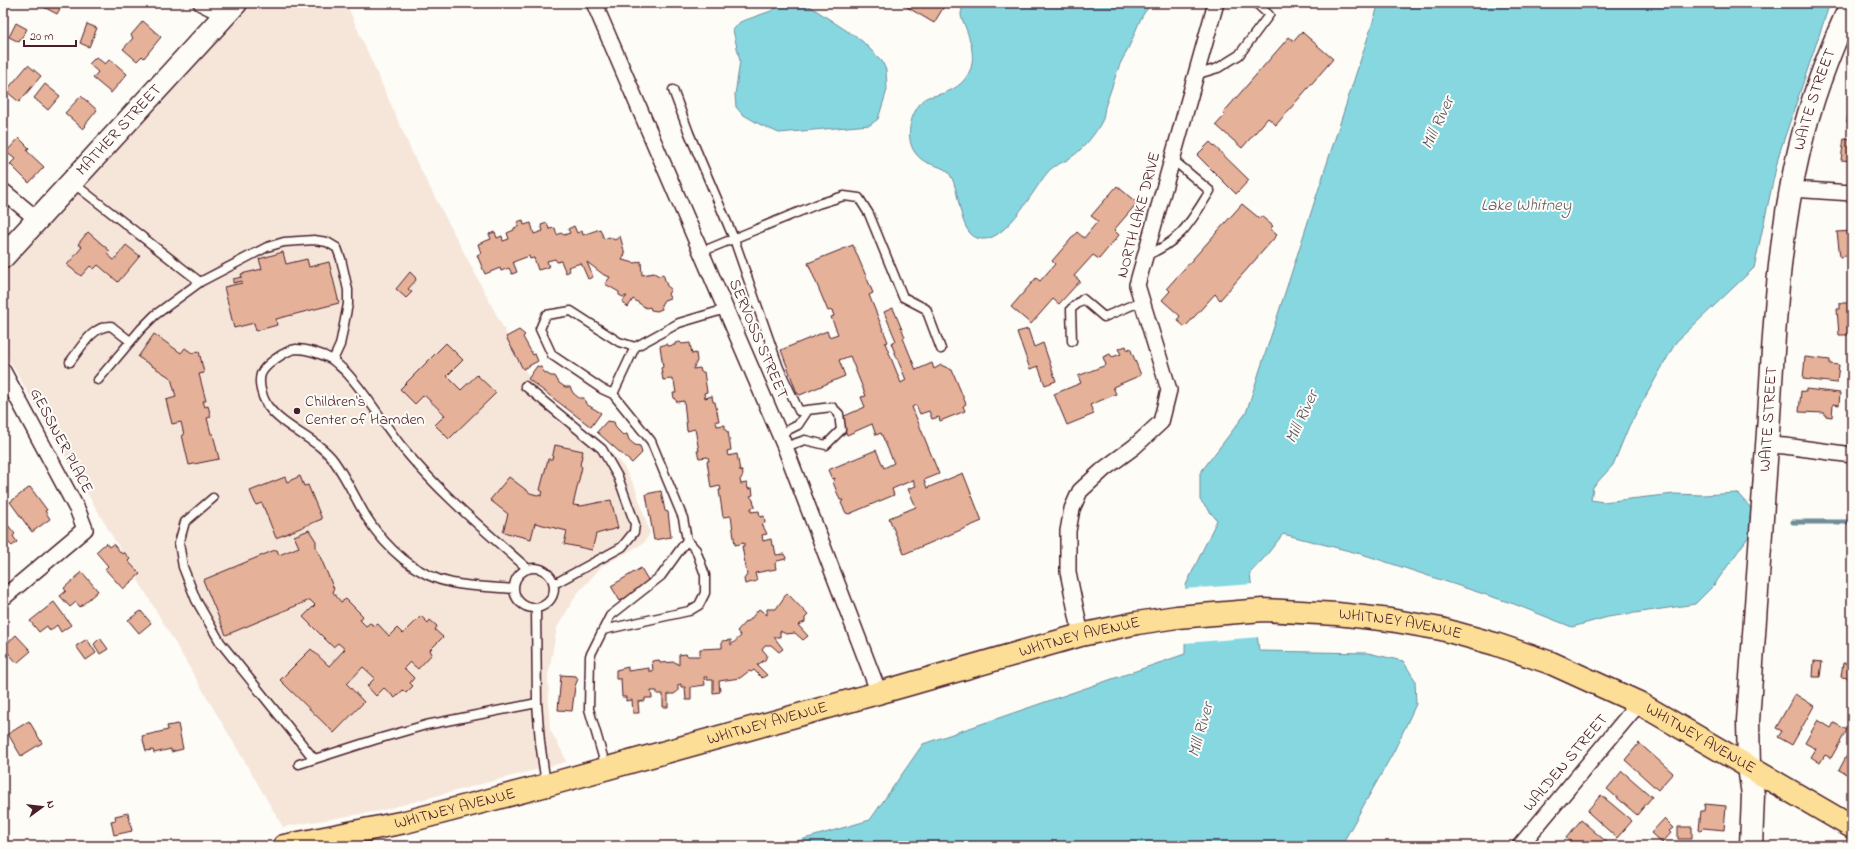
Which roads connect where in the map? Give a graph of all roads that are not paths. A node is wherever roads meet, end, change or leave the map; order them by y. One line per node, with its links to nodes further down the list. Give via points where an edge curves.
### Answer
1 (201, 3): 6 (street)
2 (594, 3): 16 (street, SERVOSS STREET)
3 (1216, 3): 7 (street, NORTH LAKE DRIVE)
4 (1256, 3): 7 (lane, via 1269,15 1239,55 1218,68)
5 (1852, 3): 11 (street, WAITE STREET, via 1818,84)
6 (231, 9): 10 (street, MATHER STREET)
7 (1195, 75): 9 (street, NORTH LAKE DRIVE)
8 (673, 90): 15 (lane)
9 (1172, 159): 17 (street, NORTH LAKE DRIVE); 17 (lane, via 1210,191 1178,237 1162,249)
10 (72, 183): 14 (street, MATHER STREET); 19 (lane)
11 (1791, 188): 13 (street); 34 (street, WAITE STREET, via 1778,280)
12 (3, 191): 14 (street)
13 (1852, 193)
14 (38, 220): 18 (street, MATHER STREET)
15 (734, 239): 16 (lane); 25 (lane, via 818,204 844,196 859,198 869,214 903,297 926,309); 32 (lane, via 779,368 799,411)
16 (701, 252): 21 (street, SERVOSS STREET)
17 (1145, 256): 20 (street, NORTH LAKE DRIVE, via 1137,285)
18 (3, 258)
19 (200, 282): 22 (lane, via 155,315); 26 (lane, via 267,247 284,242 327,242 337,248 348,304 340,345)
20 (1142, 301): 23 (lane, via 1104,316 1083,299 1071,309); 44 (street, NORTH LAKE DRIVE, via 1169,390 1161,422 1080,490 1072,509 1067,537 1068,572)
21 (726, 309): 24 (lane, via 679,323); 33 (street, SERVOSS STREET)
22 (130, 341): 27 (lane, via 111,326 103,326 96,329); 29 (lane)
23 (1072, 341)
24 (635, 347): 31 (lane); 31 (lane, via 619,342 571,311 546,315 540,329 552,355)
25 (941, 349)
26 (334, 360): 38 (lane, via 353,380 403,447 462,511); 40 (lane, via 296,349 275,360 265,368 260,380 265,402 273,412 333,460 367,518 399,556 434,577 451,583)
27 (70, 362)
28 (3, 371): 41 (street, GESSNER PLACE, via 78,511 85,529)
29 (98, 380)
30 (525, 386): 39 (lane, via 602,449 618,477 635,524 634,532 622,547)
31 (613, 394): 37 (lane, via 651,441 683,518)
32 (808, 410): 33 (lane); 33 (lane, via 832,407 839,414 841,430 826,445 805,440)
33 (782, 441): 45 (street, SERVOSS STREET)
34 (1767, 445): 35 (street); 50 (street, WAITE STREET, via 1748,721)
35 (1852, 454)
36 (213, 498): 48 (lane, via 185,522 178,543 182,567 196,600 220,642)
37 (687, 540): 43 (lane, via 661,576 610,616); 43 (lane, via 696,550 705,575 705,593 699,605 689,611)
38 (528, 569): 39 (lane, via 541,569 551,577); 40 (lane, via 518,576)
39 (554, 584): 42 (lane, via 548,602)
40 (514, 589): 42 (lane, via 519,601)
41 (3, 598)
42 (536, 608): 46 (lane)
43 (603, 630): 51 (lane, via 590,656 589,709)
44 (1081, 635): 45 (main road, WHITNEY AVENUE); 47 (main road, WHITNEY AVENUE, via 1177,617 1263,610 1390,620 1441,629 1495,644 1551,663)
45 (879, 693): 51 (main road, WHITNEY AVENUE)
46 (537, 703): 48 (lane, via 426,725); 52 (lane)
47 (1639, 703): 50 (main road, WHITNEY AVENUE); 55 (street, WALDEN STREET)
48 (314, 759): 49 (lane)
49 (299, 764)
50 (1749, 767): 53 (main road, WHITNEY AVENUE); 56 (street, WAITE STREET, via 1753,795)
51 (606, 768): 52 (main road, WHITNEY AVENUE)
52 (547, 785): 54 (main road, WHITNEY AVENUE, via 405,822)
53 (1852, 827)
54 (284, 846)
55 (1520, 846)
56 (1751, 846)

